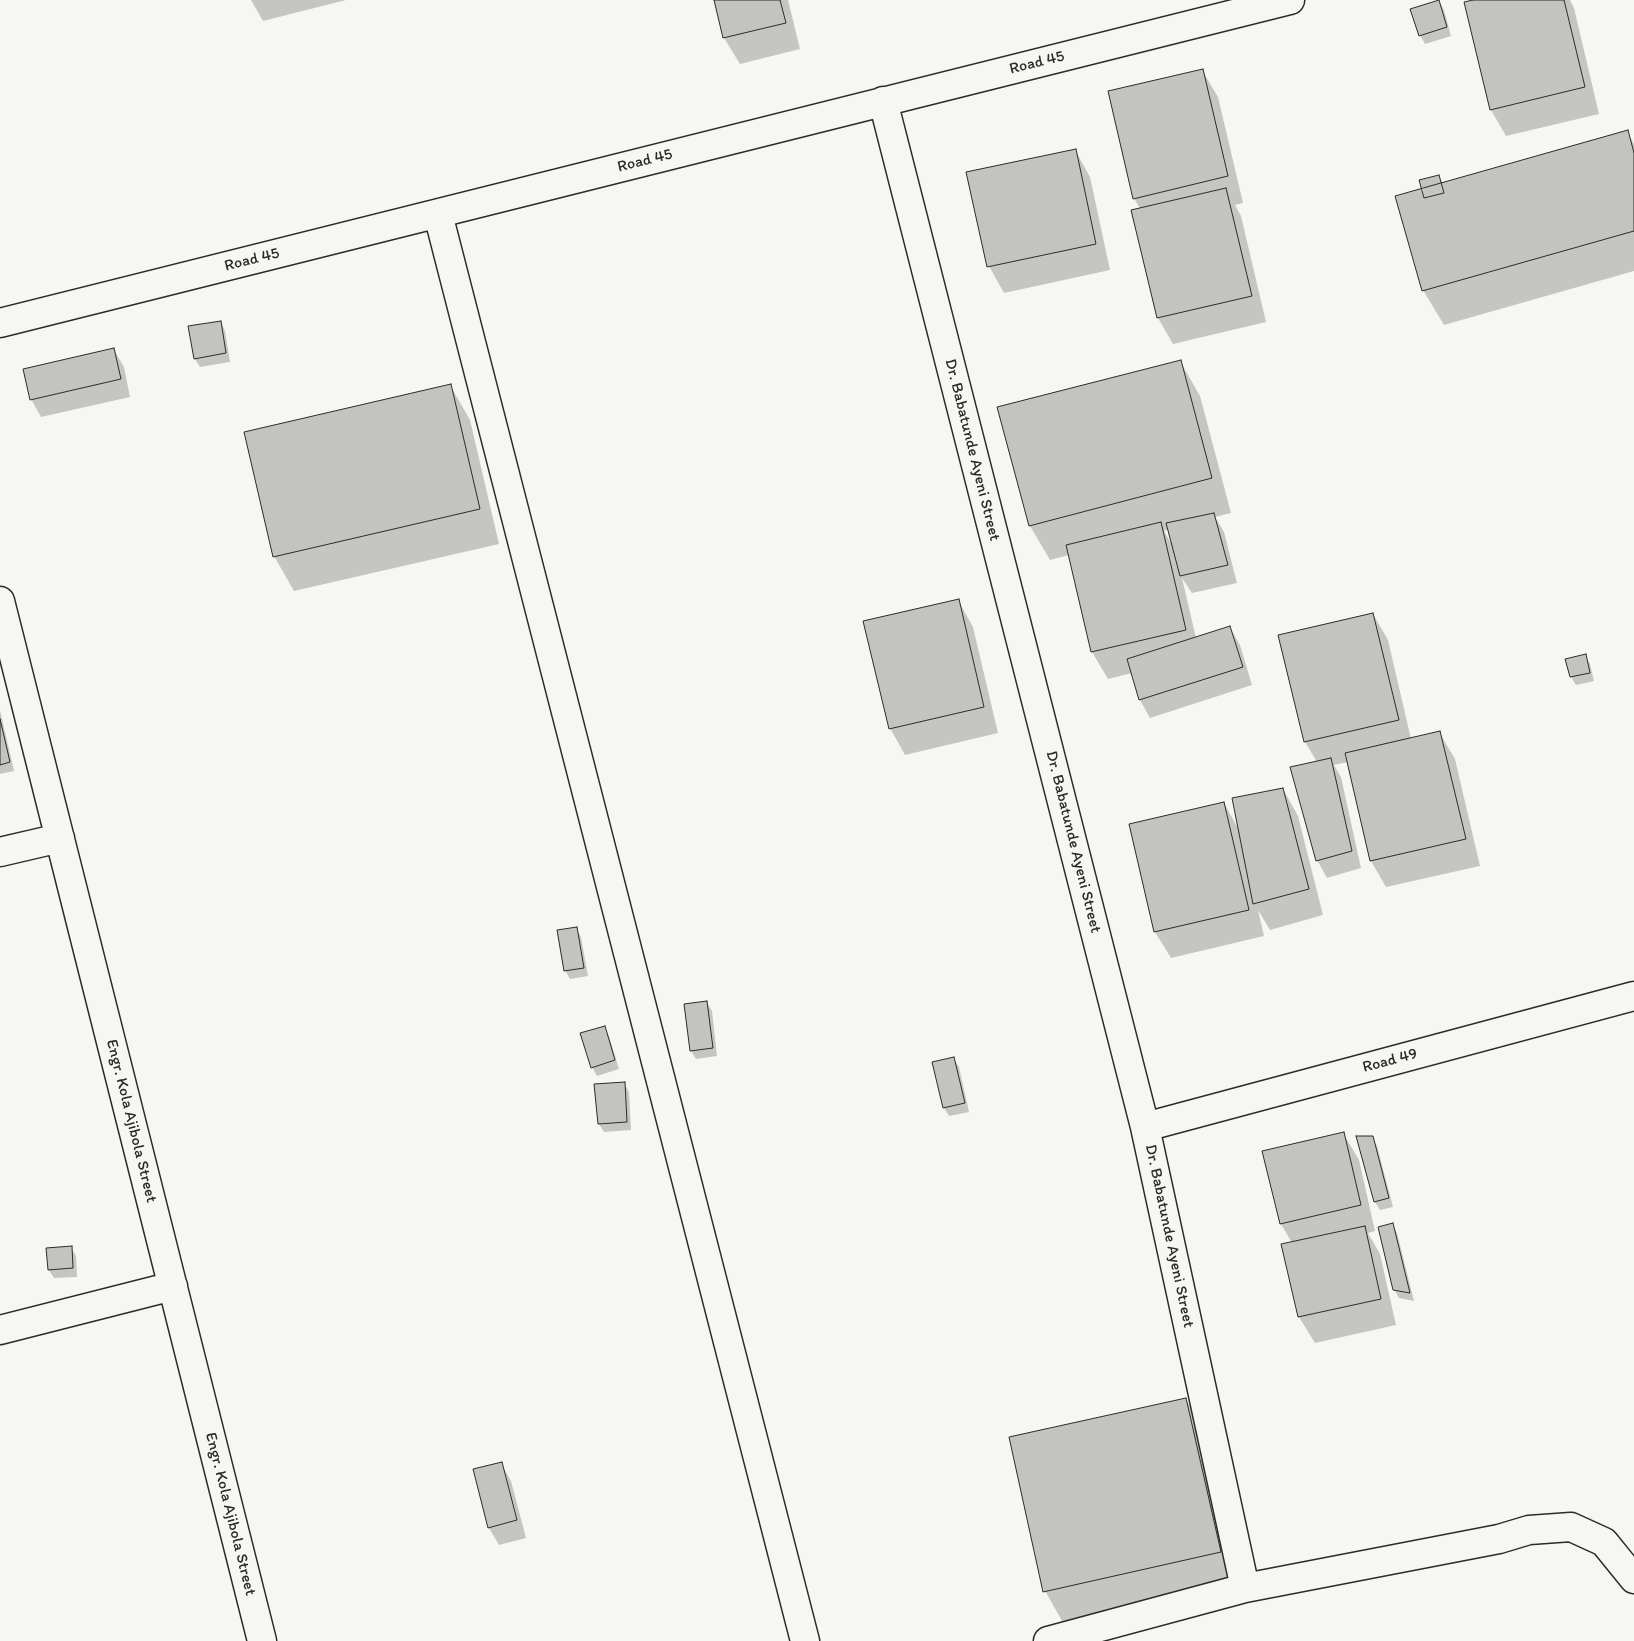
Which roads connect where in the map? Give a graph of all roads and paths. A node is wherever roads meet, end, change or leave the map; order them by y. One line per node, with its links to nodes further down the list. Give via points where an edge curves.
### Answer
1 (1283, 1): 2 (street, Road 45)
2 (883, 101): 3 (street, Road 45); 9 (street, Dr. Babatunde Ayeni Street)
3 (438, 214): 4 (street, Road 45); 15 (street)
4 (0, 323)
5 (0, 602): 6 (street, Engr. Kola Ajibola Street)
6 (60, 838): 7 (street); 10 (street, Engr. Kola Ajibola Street)
7 (0, 852)
8 (1634, 996): 9 (street, Road 49)
9 (1145, 1127): 13 (street, Dr. Babatunde Ayeni Street)
10 (173, 1286): 11 (street); 14 (street, Engr. Kola Ajibola Street)
11 (0, 1330)
12 (1634, 1579): 13 (street, via 1604,1542 1571,1528 1529,1530)
13 (1245, 1588): 16 (street)
14 (262, 1641)
15 (805, 1641)
16 (1048, 1641)

